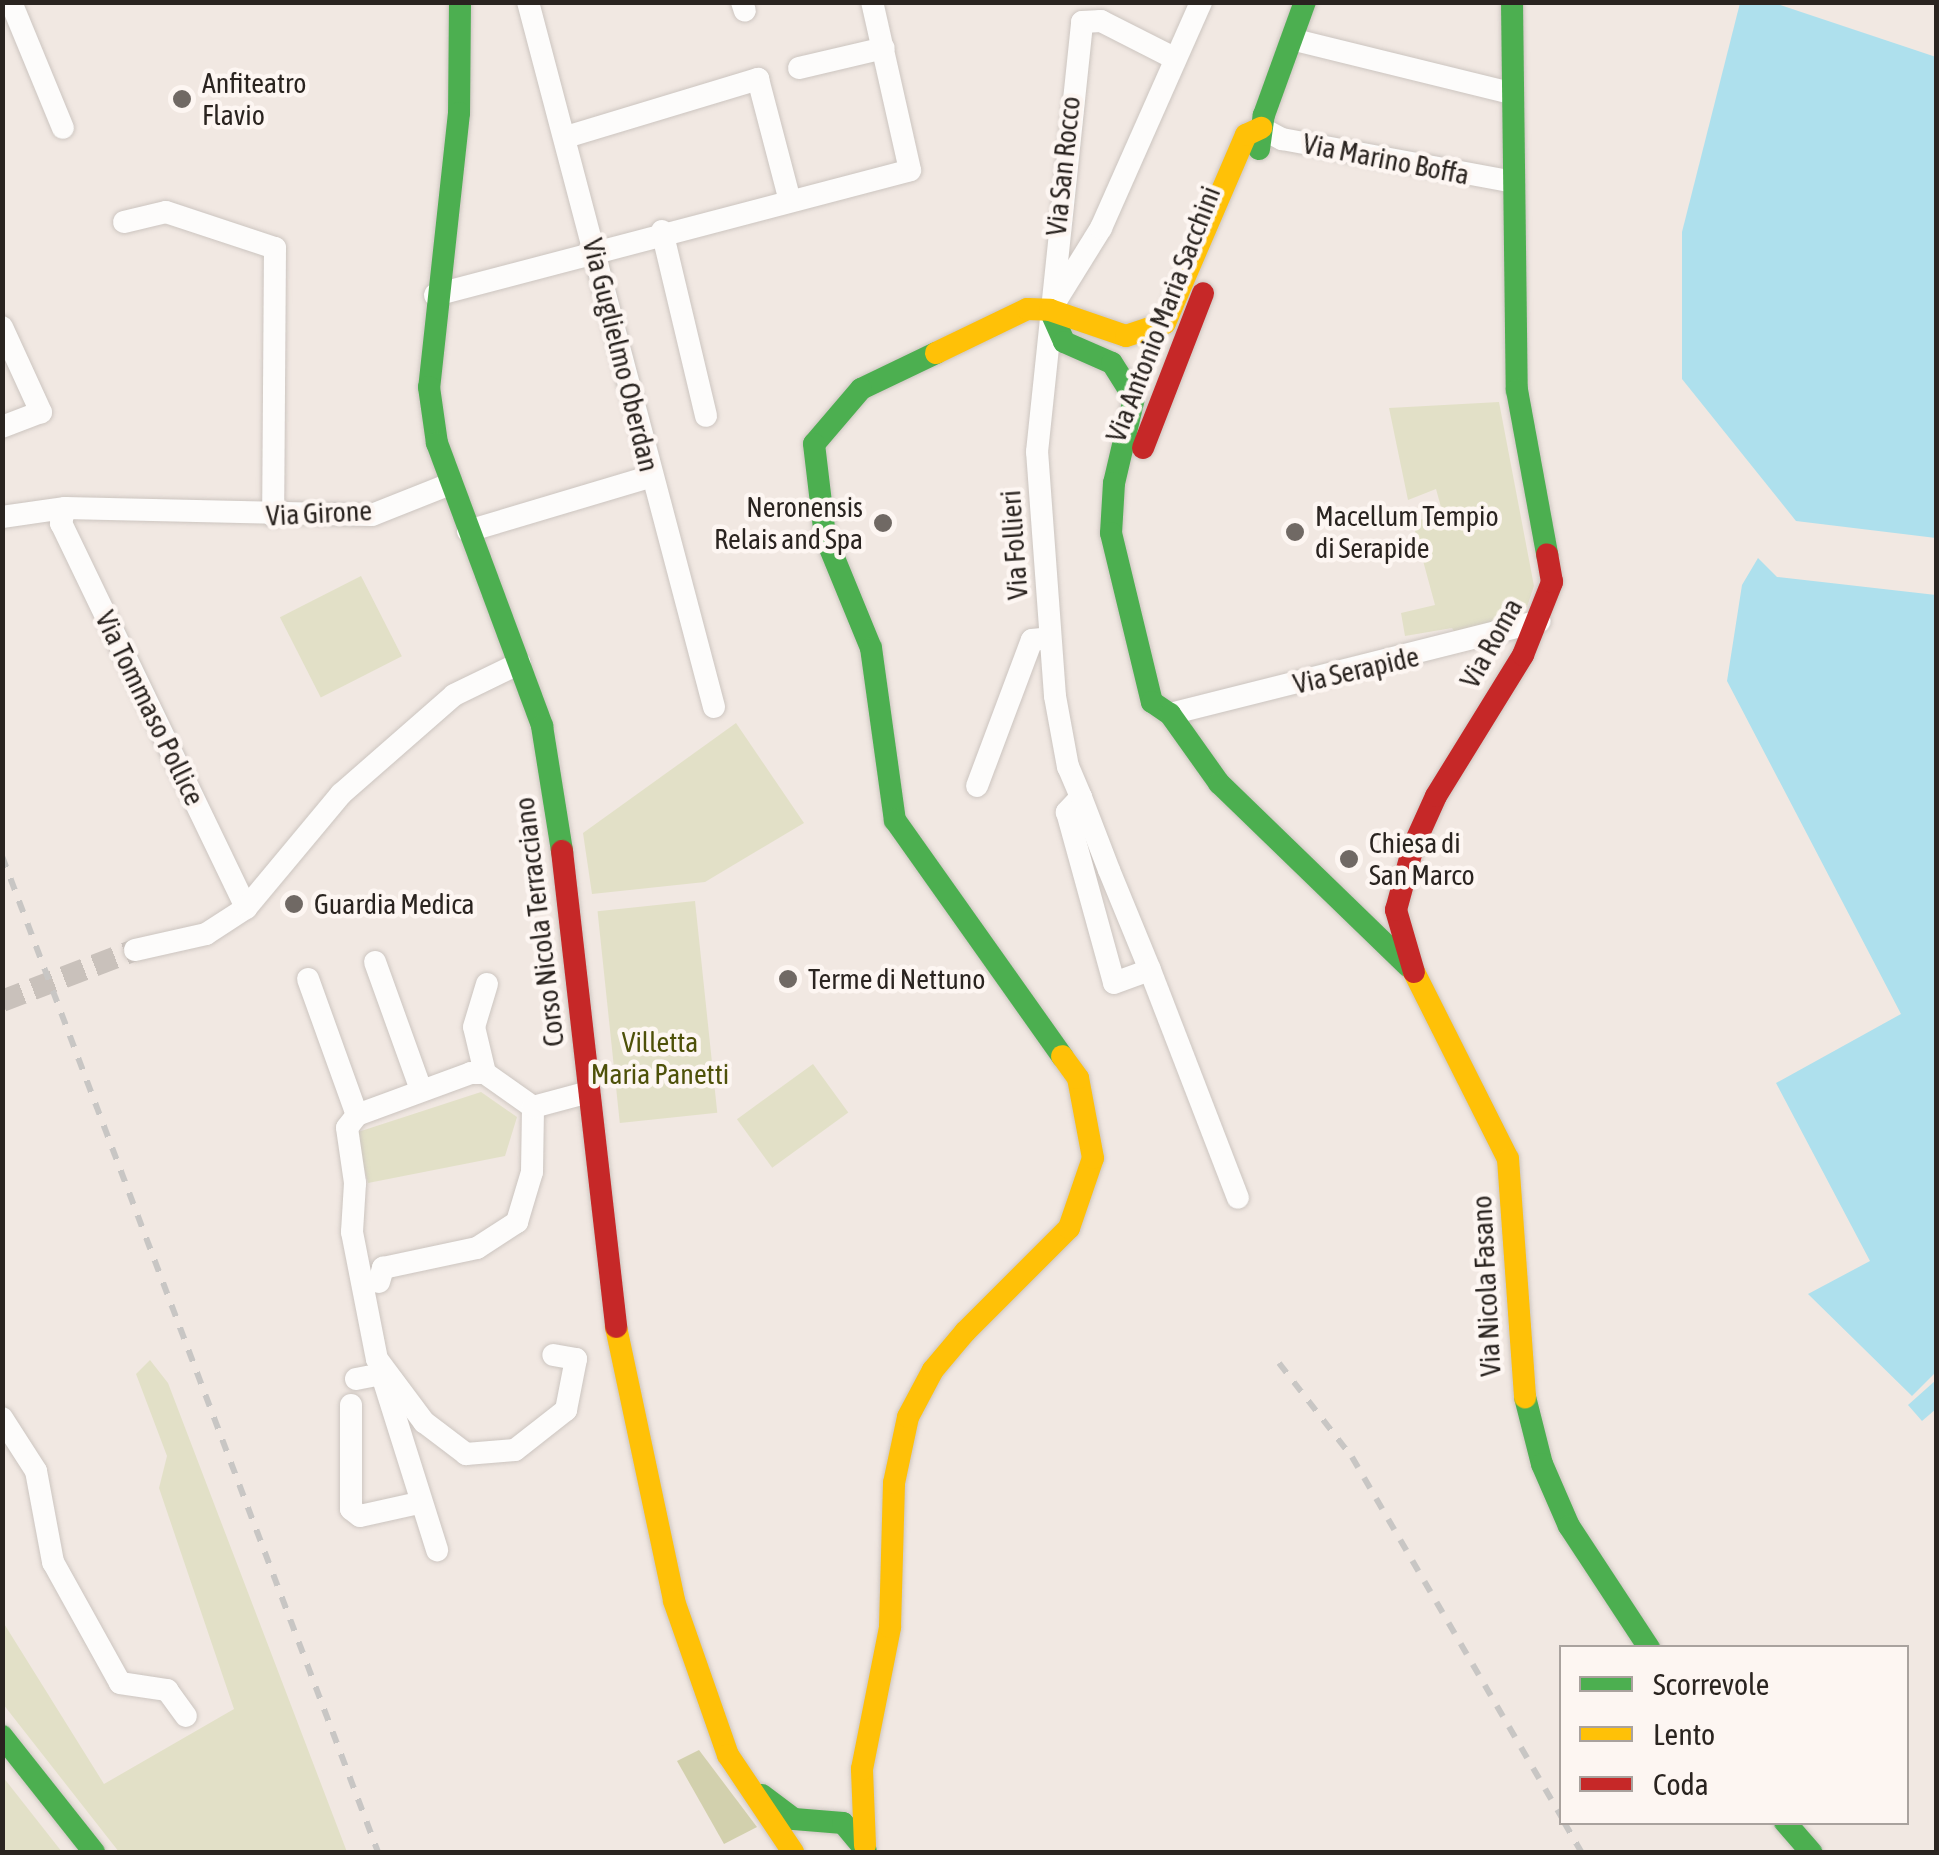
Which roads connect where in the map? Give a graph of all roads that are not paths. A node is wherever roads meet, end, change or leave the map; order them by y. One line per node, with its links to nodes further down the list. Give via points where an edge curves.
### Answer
1 (10, 2): 15 (street)
2 (492, 2): 9 (street, Corso Nicola Terracciano)
3 (528, 2): 17 (street, Via Guglielmo Oberdan)
4 (872, 2): 11 (street)
5 (1202, 2): 12 (street)
6 (1305, 2): 10 (street, Via Antonio Maria Sacchini)
7 (1512, 2): 14 (street, Via Roma)
8 (1078, 12): 12 (street); 24 (street, Via San Rocco)
9 (461, 14): 23 (street, Corso Nicola Terracciano, via 459,113)
10 (1295, 40): 14 (street); 16 (street, Via Antonio Maria Sacchini)
11 (884, 48): 13 (street); 19 (street, via 910,170)
12 (1174, 58): 24 (street, via 1100,228)
13 (799, 68)
14 (1512, 93): 18 (street, Via Roma)
15 (63, 128)
16 (1260, 128): 18 (street, Via Marino Boffa, via 1282,139); 24 (street, via 1246,135 1165,323 1126,336); 38 (street, Via Antonio Maria Sacchini, via 1262,141 1135,478 1136,566)
17 (566, 137): 19 (street, via 758,79); 22 (street, Via Guglielmo Oberdan)
18 (1514, 182): 34 (street, Via Roma, via 1517,390 1551,568)
19 (790, 202): 21 (street)
20 (124, 222): 31 (street, via 166,212 275,248)
21 (662, 232): 22 (street); 26 (street)
22 (594, 248): 23 (street); 28 (street, Via Guglielmo Oberdan)
23 (434, 294): 29 (street, Corso Nicola Terracciano, via 430,388)
24 (1050, 310): 35 (street, Via Follieri, via 1037,452); 38 (street, via 1064,342 1112,362 1129,384 1134,406 1114,483 1118,580 1152,702); 69 (street, via 1027,309 861,389 814,444 825,536 871,648 895,820 1078,1078 1092,1158 1069,1228 954,1345 908,1418 894,1483 890,1627)
25 (2, 328): 27 (street, via 40,412)
26 (706, 416)
27 (2, 427)
28 (652, 476): 33 (street); 37 (street, Via Guglielmo Oberdan)
29 (450, 484): 31 (street, Via Girone, via 372,515); 33 (street, Corso Nicola Terracciano)
30 (64, 508): 31 (street, Via Girone); 32 (street, Via Girone); 44 (street, Via Tommaso Pollice, via 61,523)
31 (273, 516)
32 (2, 517)
33 (468, 531): 36 (street, Corso Nicola Terracciano)
34 (1540, 621): 38 (street, Via Serapide); 49 (street, Via Roma, via 1413,846 1396,910)
35 (1050, 638): 39 (street, via 1032,640); 40 (street, Via Follieri, via 1068,767)
36 (520, 663): 44 (street, via 454,695 338,792); 54 (street, Corso Nicola Terracciano, via 542,726 559,820)
37 (714, 708)
38 (1170, 714): 49 (street, via 1219,783)
39 (978, 786)
40 (1081, 797): 41 (street, Via Follieri); 42 (street, via 1067,812)
41 (1109, 870): 42 (street); 43 (street, Via Follieri)
42 (1084, 879): 45 (street)
43 (1122, 902): 45 (street); 48 (street, Via Follieri)
44 (246, 908): 46 (street, via 206,934)
45 (1098, 915): 48 (street, via 1114,984)
46 (135, 950)
47 (375, 962): 53 (street)
48 (1150, 970): 57 (street, Via Follieri)
49 (1414, 972): 66 (street, Via Nicola Fasano, via 1508,1159 1519,1376 1542,1464 1569,1526)
50 (308, 979): 56 (street)
51 (487, 984): 52 (street, via 474,1027)
52 (485, 1073): 53 (street); 55 (street)
53 (420, 1090): 56 (street)
54 (589, 1092): 55 (street); 70 (street, Corso Nicola Terracciano, via 613,1311 668,1574 711,1718)
55 (540, 1104): 58 (street, via 532,1172 516,1222 477,1248 383,1268)
56 (357, 1114): 60 (street, via 347,1128 356,1183 352,1232)
57 (1238, 1198)
58 (379, 1282)
59 (553, 1356): 60 (street, via 576,1358 566,1410 515,1450 466,1454 424,1422)
60 (379, 1366): 61 (street); 64 (street)
61 (356, 1379)
62 (352, 1405): 64 (street, via 350,1509 360,1516)
63 (2, 1418): 67 (street, via 36,1471 53,1562 120,1683 167,1690)
64 (419, 1503): 65 (street)
65 (437, 1550)
66 (1647, 1645)
67 (186, 1716)
68 (2, 1736): 74 (street)
69 (862, 1769): 71 (street); 73 (street)
70 (749, 1788): 71 (street, via 794,1819); 75 (street, Corso Nicola Terracciano)
71 (821, 1818): 73 (street, via 843,1823); 76 (street)
72 (1788, 1825): 77 (street)
73 (868, 1850)
74 (94, 1852)
75 (793, 1852)
76 (806, 1852)
77 (1811, 1852)

